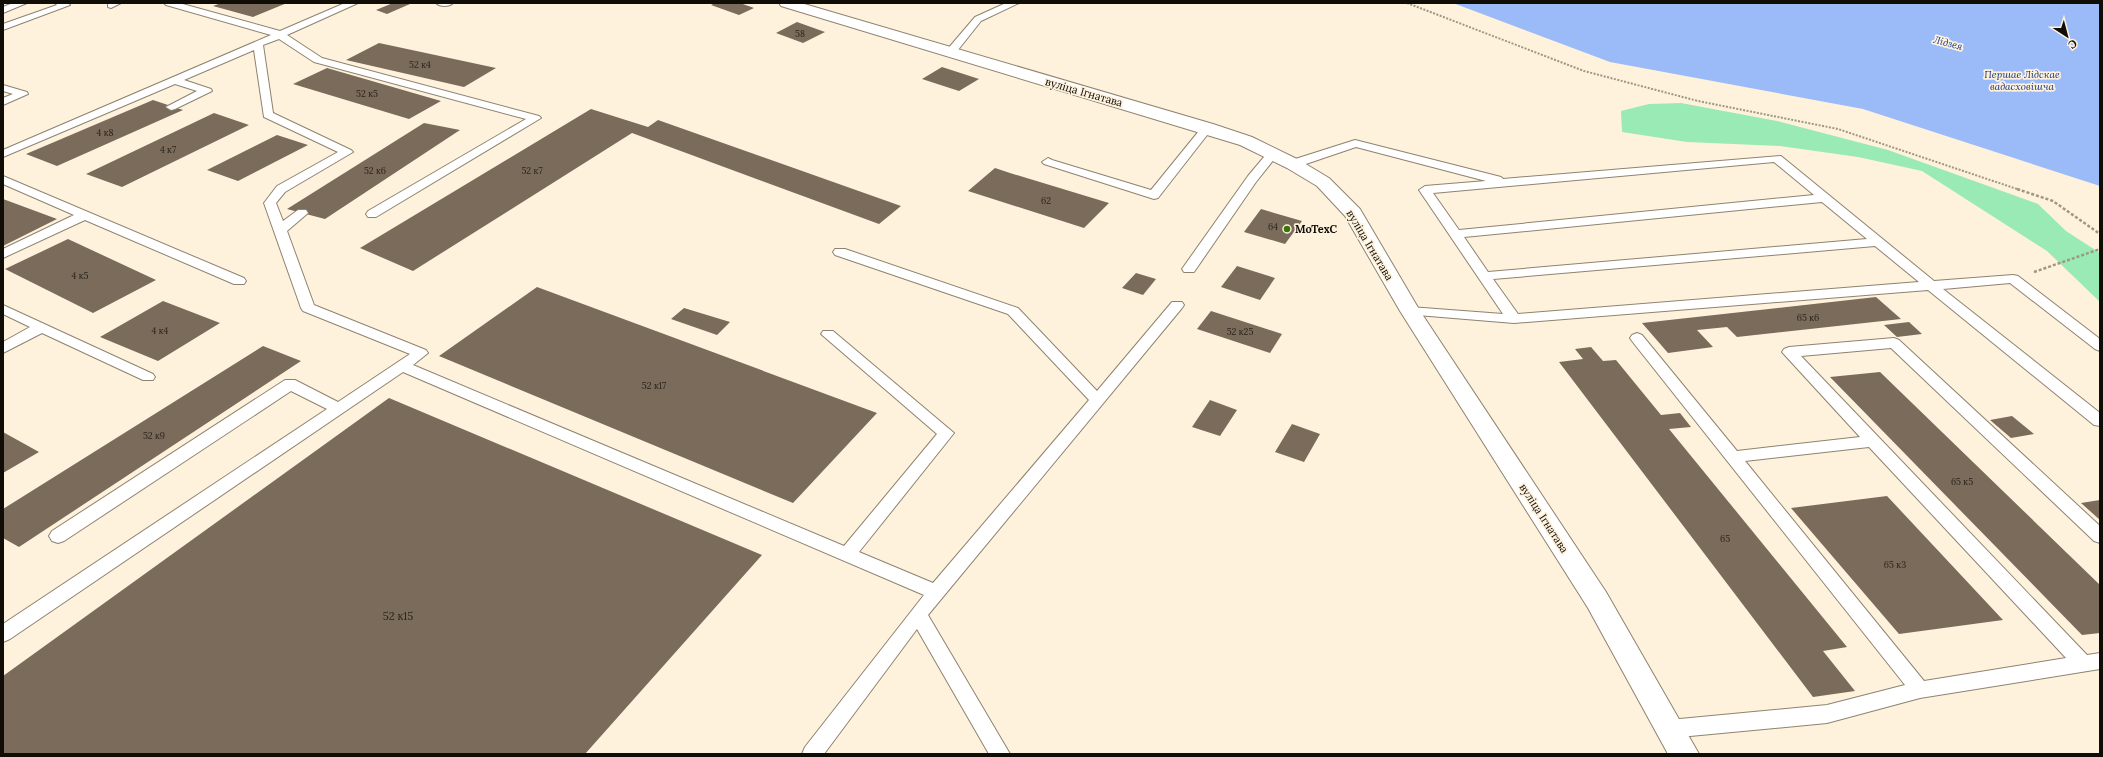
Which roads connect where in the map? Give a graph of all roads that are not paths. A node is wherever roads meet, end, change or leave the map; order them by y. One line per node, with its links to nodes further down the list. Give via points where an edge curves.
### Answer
1 (22, 3): 9 (lane)
2 (60, 3): 10 (lane, via 65,5)
3 (169, 3): 11 (lane)
4 (351, 3): 11 (lane)
5 (441, 3): 6 (lane)
6 (448, 3)
7 (786, 3): 13 (street, вуліца Ігнатава)
8 (1014, 3): 13 (lane, via 978,19)
9 (3, 10)
10 (3, 27)
11 (279, 34): 12 (lane); 27 (lane, via 318,60 534,118)
12 (258, 44): 14 (lane); 29 (lane, via 268,115 347,152 281,189 270,203)
13 (950, 53): 18 (street, вуліца Ігнатава)
14 (174, 80): 17 (lane, via 207,91); 20 (lane)
15 (3, 88): 16 (lane, via 23,94)
16 (3, 102)
17 (171, 106)
18 (1207, 128): 19 (street, вуліца Ігнатава); 21 (lane, via 1154,195)
19 (1273, 153): 22 (street, вуліца Ігнатава); 34 (lane)
20 (3, 154)
21 (1048, 162)
22 (1293, 164): 24 (lane, via 1354,144); 40 (street, вуліца Ігнатава, via 1323,182 1353,213)
23 (4, 182): 28 (lane)
24 (1508, 183): 25 (lane, via 1777,158); 30 (lane, via 1425,190)
25 (1825, 198): 30 (lane); 31 (lane)
26 (302, 213): 29 (lane)
27 (372, 214)
28 (84, 215): 33 (lane); 36 (lane)
29 (280, 230): 47 (lane, via 308,308 420,353)
30 (1456, 234): 35 (lane)
31 (1878, 242): 35 (lane); 37 (lane)
32 (840, 252): 49 (lane, via 1013,311)
33 (3, 254)
34 (1189, 269)
35 (1485, 276): 41 (lane)
36 (239, 281)
37 (1930, 286): 41 (lane); 45 (lane, via 2013,279); 51 (lane)
38 (1177, 305): 49 (lane)
39 (3, 309): 42 (lane)
40 (1410, 311): 41 (lane); 62 (street, вуліца Ігнатава, via 1597,600)
41 (1514, 319)
42 (42, 327): 46 (lane); 48 (lane)
43 (828, 334): 56 (lane, via 946,433)
44 (1637, 338): 53 (lane)
45 (2100, 346)
46 (3, 348)
47 (401, 366): 50 (lane); 56 (lane)
48 (148, 377)
49 (1097, 400): 57 (lane)
50 (338, 408): 54 (lane, via 290,384); 59 (lane)
51 (2100, 421)
52 (1873, 441): 53 (lane); 55 (lane, via 1789,352 1894,343); 60 (lane)
53 (1731, 457): 61 (lane)
54 (58, 536)
55 (2100, 536)
56 (847, 554): 57 (lane)
57 (936, 592): 58 (lane)
58 (918, 614): 63 (lane); 64 (lane)
59 (3, 634)
60 (2092, 662): 61 (lane)
61 (1920, 690): 62 (lane, via 1827,714)
62 (1669, 729): 65 (street, вуліца Ігнатава)
63 (812, 754)
64 (1000, 754)
65 (1684, 754)

